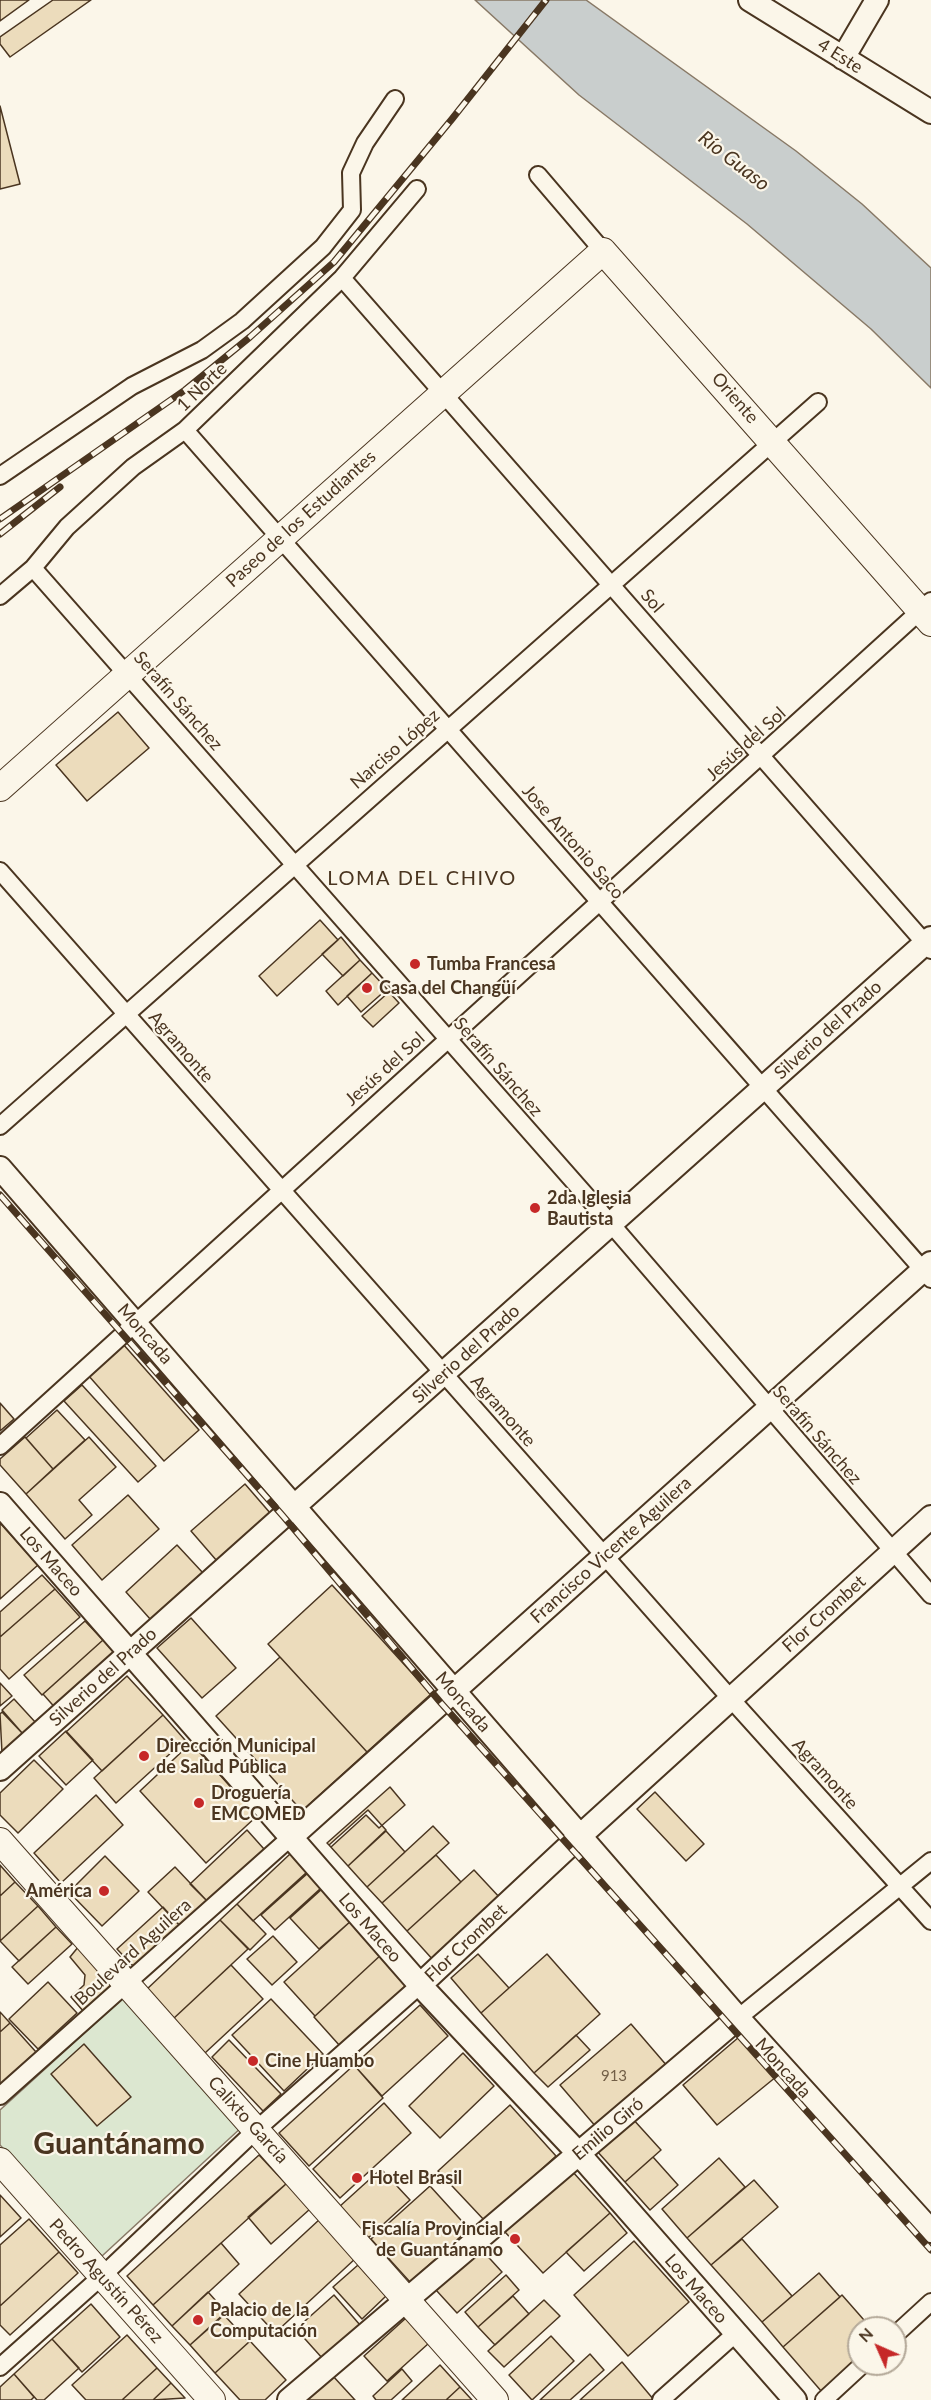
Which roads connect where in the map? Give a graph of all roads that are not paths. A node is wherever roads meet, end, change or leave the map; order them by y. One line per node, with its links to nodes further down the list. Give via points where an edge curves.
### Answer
1 (750, 0): 3 (main road, 4 Este)
2 (878, 0): 3 (main road)
3 (843, 58): 5 (main road, 4 Este)
4 (395, 99): 14 (street, 1 Norte, via 365,143 351,173 352,210 295,274 202,350 132,386)
5 (931, 112)
6 (538, 175): 8 (street, Oriente)
7 (417, 189): 9 (street, 1 Norte)
8 (603, 250): 10 (main road, Paseo de los Estudiantes); 13 (main road, Oriente)
9 (342, 278): 10 (street, Sol); 12 (street, 1 Norte)
10 (444, 393): 15 (main road, Paseo de los Estudiantes); 17 (street, Sol)
11 (818, 402): 13 (street, Narciso López)
12 (185, 430): 15 (street, Jose Antonio Saco); 16 (street, 1 Norte, via 133,467 68,527)
13 (774, 443): 17 (street, Narciso López); 19 (main road, Oriente)
14 (0, 476)
15 (279, 538): 20 (main road, Paseo de los Estudiantes); 21 (street, Jose Antonio Saco)
16 (33, 568): 18 (street, 1 Norte); 20 (street, Serafín Sánchez)
17 (612, 585): 21 (street, Narciso López); 22 (street, Sol)
18 (0, 596)
19 (928, 611): 22 (street, Jesús del Sol)
20 (128, 673): 23 (main road, Paseo de los Estudiantes); 24 (street, Serafín Sánchez)
21 (447, 729): 24 (street, Narciso López); 26 (street, Jose Antonio Saco)
22 (762, 756): 26 (street, Jesús del Sol); 27 (street, Sol)
23 (0, 788)
24 (295, 863): 28 (street, Narciso López); 29 (street, Serafín Sánchez)
25 (0, 871): 28 (street, Agramonte)
26 (599, 902): 29 (street, Jesús del Sol); 30 (street, Jose Antonio Saco)
27 (929, 944): 30 (main road, Silverio del Prado)
28 (128, 1016): 31 (street, Narciso López); 33 (street, Agramonte)
29 (447, 1039): 33 (street, Jesús del Sol); 34 (street, Serafín Sánchez)
30 (763, 1088): 34 (main road, Silverio del Prado); 35 (street, Jose Antonio Saco)
31 (0, 1126)
32 (0, 1168): 36 (main road, Moncada)
33 (282, 1190): 36 (street, Jesús del Sol); 37 (street, Agramonte)
34 (612, 1225): 37 (main road, Silverio del Prado); 38 (street, Serafín Sánchez)
35 (928, 1271): 38 (main road, Francisco Vicente Aguilera)
36 (134, 1322): 39 (street, Jesús del Sol); 41 (main road, Moncada)
37 (444, 1374): 41 (main road, Silverio del Prado); 44 (street, Agramonte)
38 (768, 1409): 43 (street, Serafín Sánchez); 44 (main road, Francisco Vicente Aguilera)
39 (0, 1446)
40 (0, 1504): 46 (main road, Los Maceo)
41 (294, 1506): 46 (main road, Silverio del Prado); 47 (main road, Moncada)
42 (931, 1517): 43 (main road, Flor Crombet)
43 (893, 1552): 45 (street, Serafín Sánchez); 48 (main road, Flor Crombet)
44 (604, 1556): 47 (main road, Francisco Vicente Aguilera); 48 (street, Agramonte)
45 (931, 1595)
46 (130, 1653): 49 (main road, Silverio del Prado); 51 (main road, Los Maceo)
47 (453, 1692): 50 (main road, Moncada); 51 (main road, Francisco Vicente Aguilera)
48 (731, 1699): 50 (main road, Flor Crombet); 54 (street, Agramonte)
49 (0, 1769)
50 (580, 1837): 57 (main road, Flor Crombet); 58 (main road, Moncada)
51 (291, 1838): 56 (street, Boulevard Aguilera); 57 (main road, Los Maceo)
52 (0, 1841): 56 (main road, Calixto García)
53 (931, 1861): 54 (street, Emilio Giró)
54 (900, 1886): 55 (street, Agramonte); 58 (street, Emilio Giró)
55 (931, 1921)
56 (127, 1984): 59 (street, Boulevard Aguilera); 60 (main road, Calixto García)
57 (420, 1985): 60 (street, Flor Crombet); 61 (main road, Los Maceo)
58 (738, 2018): 61 (main road, Emilio Giró); 63 (main road, Moncada)
59 (0, 2096)
60 (256, 2130): 64 (street, Flor Crombet); 65 (main road, Calixto García)
61 (579, 2154): 65 (main road, Emilio Giró); 68 (main road, Los Maceo)
62 (0, 2161): 64 (main road, Pedro Agustín Pérez)
63 (931, 2231)
64 (102, 2276): 69 (street, Flor Crombet); 71 (main road, Pedro Agustín Pérez)
65 (407, 2300): 72 (main road, Emilio Giró); 73 (main road, Calixto García)
66 (931, 2302): 67 (street)
67 (907, 2324)
68 (735, 2334): 74 (street); 75 (main road, Los Maceo)
69 (0, 2367)
70 (850, 2376): 76 (street)
71 (212, 2400)
72 (289, 2400)
73 (495, 2400)
74 (661, 2400)
75 (795, 2400)
76 (824, 2400)

